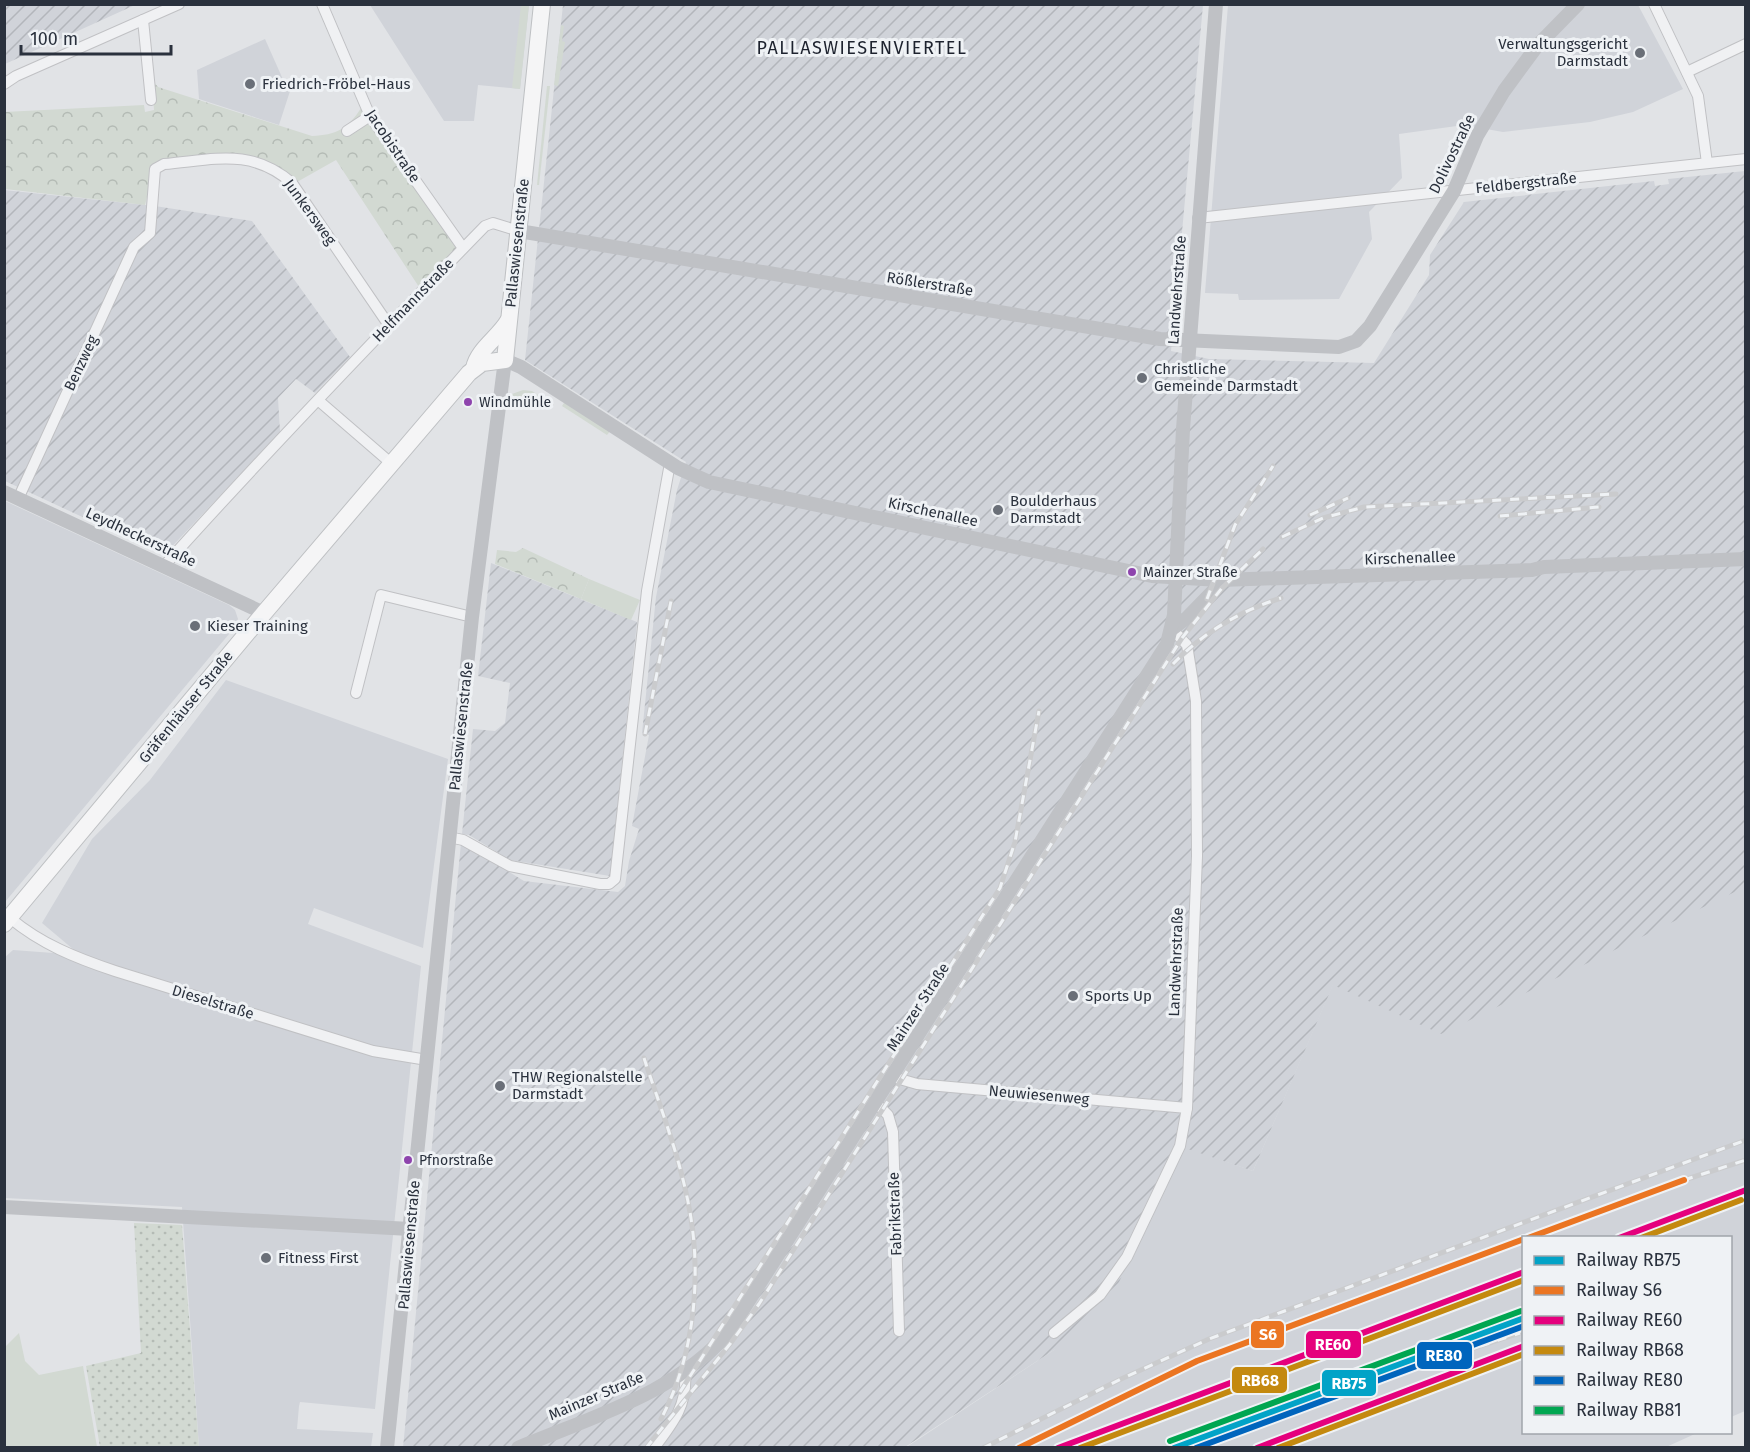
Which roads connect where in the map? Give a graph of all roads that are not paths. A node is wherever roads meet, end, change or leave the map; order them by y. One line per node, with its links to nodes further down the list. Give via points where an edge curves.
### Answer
1 (179, 4): 7 (street)
2 (322, 4): 12 (street, Jacobistraße)
3 (542, 4): 18 (main road, Pallaswiesenstraße)
4 (1216, 4): 17 (street, Landwehrstraße)
5 (1578, 4): 16 (street, Dolivostraße, via 1537,46 1504,90 1477,136)
6 (1654, 4): 9 (street)
7 (143, 20): 10 (street); 11 (street)
8 (1746, 44): 9 (street)
9 (1687, 72): 15 (street, via 1698,96)
10 (4, 84)
11 (151, 100)
12 (370, 116): 13 (street); 20 (street, Jacobistraße)
13 (347, 131)
14 (1746, 159): 15 (street, Feldbergstraße)
15 (1707, 163): 16 (street, Feldbergstraße)
16 (1454, 191): 17 (street, Feldbergstraße); 24 (street, Dolivostraße, via 1370,326 1356,341)
17 (1198, 218): 23 (street, Landwehrstraße)
18 (519, 231): 20 (street, Helfmannstraße, via 490,223); 21 (main road, Pallaswiesenstraße); 23 (street, Rößlerstraße)
19 (150, 233): 22 (street, Junkersweg, via 155,170 164,164 235,159 260,162 292,183); 31 (street, Benzweg, via 134,247)
20 (463, 248): 22 (street, Helfmannstraße)
21 (510, 318): 25 (main road, Pallaswiesenstraße); 26 (main road, Gräfenhäuser Straße, via 477,358)
22 (388, 324): 27 (street, Helfmannstraße)
23 (1190, 342): 24 (street, Rößlerstraße); 36 (street, Landwehrstraße)
24 (1339, 347)
25 (505, 360): 26 (main road); 28 (street, Kirschenallee); 39 (street, Pallaswiesenstraße)
26 (474, 368): 29 (main road, Gräfenhäuser Straße)
27 (318, 401): 29 (street); 33 (street, Helfmannstraße)
28 (670, 463): 36 (street, Kirschenallee, via 718,484); 42 (street, via 647,591 615,879 600,884 510,866 463,840)
29 (392, 464): 38 (main road, Gräfenhäuser Straße)
30 (4, 492): 31 (street, Leydheckerstraße)
31 (18, 499): 33 (street, Leydheckerstraße)
32 (1746, 559): 35 (street, Kirschenallee)
33 (164, 566): 38 (street, Leydheckerstraße)
34 (1746, 566): 35 (street, Kirschenallee, via 1544,573)
35 (1532, 570): 37 (street, Kirschenallee)
36 (1175, 579): 37 (street, Kirschenallee); 40 (street, Mainzer Straße)
37 (1224, 580): 40 (street)
38 (264, 613): 43 (main road, Gräfenhäuser Straße)
39 (472, 617): 41 (street, via 381,595); 42 (street, Pallaswiesenstraße)
40 (1172, 629): 45 (street, Mainzer Straße, via 1148,677); 47 (street, Landwehrstraße, via 1187,645 1196,701 1197,856)
41 (356, 693)
42 (449, 837): 44 (street, Pallaswiesenstraße)
43 (7, 921): 44 (street, Dieselstraße, via 77,958 115,971 374,1052)
44 (427, 1060): 49 (street, Pallaswiesenstraße)
45 (893, 1077): 46 (street, Mainzer Straße); 47 (street, Neuwiesenweg, via 917,1084)
46 (876, 1103): 50 (street, Fabrikstraße, via 888,1115 893,1132); 52 (street, Mainzer Straße, via 739,1318 717,1345)
47 (1186, 1108): 51 (street, Landwehrstraße, via 1180,1146 1127,1257 1111,1284 1094,1302)
48 (4, 1208): 49 (street)
49 (410, 1230): 53 (street, Pallaswiesenstraße)
50 (899, 1331)
51 (1054, 1333)
52 (685, 1371): 54 (street, Mainzer Straße, via 642,1395); 55 (street, via 686,1396 681,1410)
53 (387, 1448)
54 (518, 1448)
55 (654, 1448)

